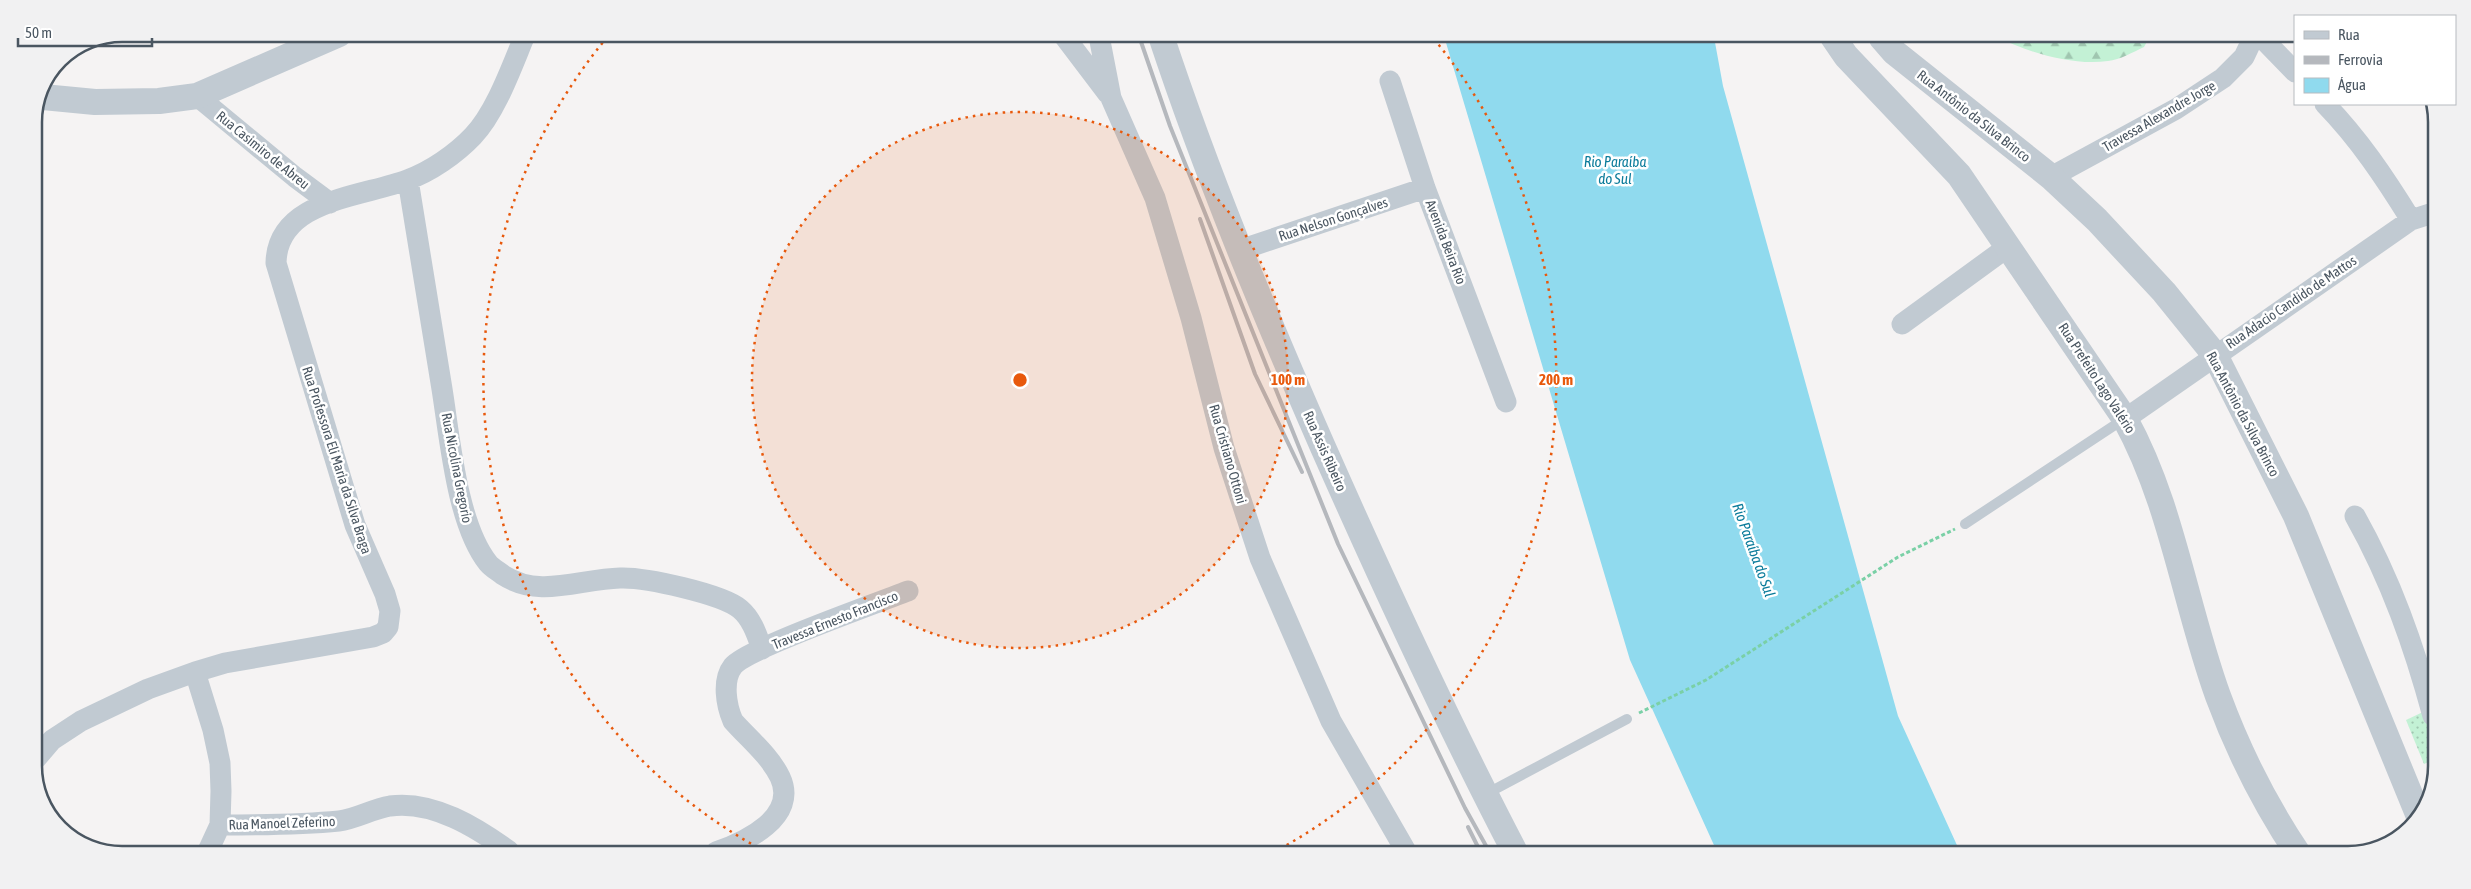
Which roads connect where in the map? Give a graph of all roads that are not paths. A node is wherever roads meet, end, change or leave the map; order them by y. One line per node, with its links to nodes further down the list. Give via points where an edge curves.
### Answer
1 (321, 42): 12 (street)
2 (522, 42): 17 (street, via 488,117 473,136 434,166)
3 (1069, 42): 14 (street)
4 (1101, 42): 14 (street, Rua Cristiano Ottoni)
5 (1163, 42): 23 (street, Rua Assis Ribeiro, via 1189,121)
6 (1836, 42): 22 (street, Rua Prefeito Lago Valério, via 1959,175)
7 (1885, 42): 16 (street, Rua Antônio da Silva Brinco)
8 (2251, 42): 16 (street, Travessa Alexandre Jorge, via 2244,56 2223,78 2176,108)
9 (2266, 42): 10 (street)
10 (2294, 71)
11 (1390, 81): 18 (street, Avenida Beira Rio)
12 (197, 96): 13 (street, via 159,101 95,102); 19 (street, Rua Casimiro de Abreu)
13 (47, 97)
14 (1111, 98): 42 (street, Rua Cristiano Ottoni, via 1154,198 1224,448 1260,558 1331,721)
15 (2326, 105): 21 (street, via 2377,165)
16 (2051, 177): 25 (street, Rua Antônio da Silva Brinco, via 2097,220 2157,285)
17 (408, 180): 19 (street); 31 (street, Rua Nicolina Gregorio, via 466,522 489,566 515,583 530,587 557,587 620,578 669,584 712,597 741,610 752,624)
18 (1425, 188): 23 (street, Rua Nelson Gonçalves); 26 (street, Avenida Beira Rio)
19 (330, 203): 32 (street, Rua Professora Eli Maria da Silva Braga, via 296,220 280,239 276,263 355,525 385,594 390,611 388,627 383,633 356,642 225,663)
20 (2428, 215): 21 (street, Rua Adacio Candido de Mattos)
21 (2411, 220): 25 (street, Rua Adacio Candido de Mattos)
22 (2009, 246): 24 (street); 27 (street, Rua Prefeito Lago Valério)
23 (1240, 250): 36 (street, Rua Assis Ribeiro, via 1372,557)
24 (1902, 324)
25 (2215, 355): 27 (street, Rua Adacio Candido de Mattos); 37 (street, Rua Antônio da Silva Brinco, via 2296,516)
26 (1506, 402)
27 (2125, 419): 29 (lane); 44 (street, Rua Prefeito Lago Valério, via 2138,442 2155,487 2224,713 2272,815)
28 (2355, 516): 33 (street, via 2381,565 2410,636)
29 (1965, 524)
30 (908, 590): 31 (street, Travessa Ernesto Francisco)
31 (762, 649): 41 (street, via 734,664 727,694 728,710 733,721 780,778 782,804 767,825)
32 (194, 672): 35 (street, Rua Professora Eli Maria da Silva Braga, via 148,689 81,721 52,740); 38 (street, via 220,763)
33 (2428, 699)
34 (1627, 719): 36 (lane)
35 (43, 751)
36 (1486, 795): 43 (street, Rua Assis Ribeiro)
37 (2416, 809)
38 (220, 825): 39 (street, Rua Manoel Zeferino); 40 (street, Rua Manoel Zeferino, via 311,824 347,820 389,806 411,806 455,818)
39 (210, 846)
40 (501, 846)
41 (732, 846)
42 (1403, 846)
43 (1512, 846)
44 (2293, 846)

